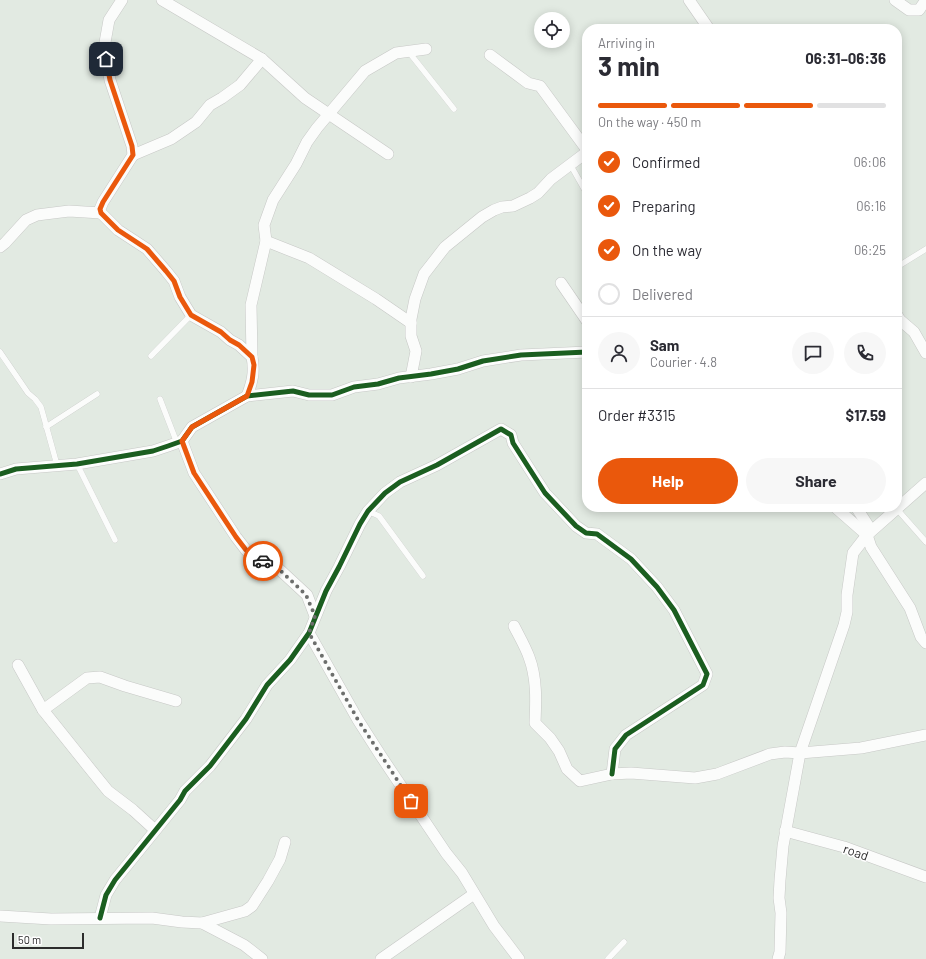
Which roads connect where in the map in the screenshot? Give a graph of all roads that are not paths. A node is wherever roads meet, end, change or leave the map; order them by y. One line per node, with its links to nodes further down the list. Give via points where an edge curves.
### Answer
1 (122, 0): 15 (street, via 109,20 104,48 110,80)
2 (162, 0): 10 (street)
3 (690, 0): 6 (street)
4 (896, 0): 5 (street, via 909,10 919,10)
5 (926, 0)
6 (706, 24)
7 (426, 50): 8 (street)
8 (408, 51): 11 (lane); 12 (street, via 396,53 365,71)
9 (490, 55): 13 (street, via 528,83 540,86)
10 (262, 59): 12 (street, via 305,98); 15 (street, via 240,85 210,105 196,122 171,139)
11 (454, 109)
12 (328, 114): 14 (street); 20 (street, via 307,142 273,200 264,225)
13 (582, 144)
14 (388, 154)
15 (133, 155): 19 (street, via 103,202)
16 (582, 155): 17 (street)
17 (570, 164): 18 (lane); 28 (street, via 538,193 519,204 494,210 445,247 424,274 415,299)
18 (582, 185)
19 (101, 213): 21 (street, via 69,210 37,215 26,220); 26 (street, via 118,230 147,249 174,281)
20 (266, 241): 28 (street, via 309,258); 33 (street, via 251,305)
21 (0, 247)
22 (926, 249): 23 (lane)
23 (902, 264)
24 (561, 283): 25 (street)
25 (582, 314)
26 (191, 315): 32 (lane); 33 (street, via 221,332)
27 (902, 322): 31 (street, via 914,332)
28 (411, 323): 34 (street, via 411,336 416,351)
29 (0, 352): 38 (lane, via 28,393 41,407)
30 (582, 352): 34 (street, via 521,355)
31 (926, 353)
32 (151, 356)
33 (252, 357): 36 (street, via 252,382)
34 (411, 376): 36 (street, via 354,387 332,395 310,395 293,391)
35 (96, 394): 38 (lane)
36 (247, 396): 39 (street, via 192,427)
37 (160, 399): 39 (lane)
38 (46, 427): 41 (lane)
39 (180, 442): 40 (street, via 153,451); 54 (street, via 194,473 246,550 280,570 306,595)
40 (77, 464): 41 (street); 51 (lane)
41 (57, 465): 42 (street, via 16,469)
42 (0, 474)
43 (926, 483): 44 (street)
44 (902, 503)
45 (368, 511): 53 (lane, via 379,516); 54 (street); 63 (street, via 400,482 437,465 501,429 511,435 545,493 576,526 586,533 597,534 631,559 657,587 674,610 706,674 702,685 626,735 615,749)
46 (842, 512): 50 (street)
47 (859, 512): 50 (street)
48 (892, 512): 50 (street)
49 (900, 512): 52 (lane)
50 (869, 532): 57 (street, via 871,547 910,608 921,637); 62 (street, via 853,552 844,625)
51 (115, 540)
52 (926, 542)
53 (423, 576)
54 (315, 616): 56 (street)
55 (514, 626): 63 (street, via 529,658 534,679 535,723 550,738 567,769 580,781)
56 (309, 633): 64 (street, via 290,660 267,685 210,766 185,792); 68 (street, via 381,756)
57 (926, 643)
58 (18, 665): 60 (street)
59 (176, 701): 60 (street, via 100,677 87,678)
60 (44, 710): 64 (street, via 108,791)
61 (926, 736): 62 (street, via 861,748)
62 (800, 753): 63 (street, via 770,754 717,774 694,778 656,774); 65 (street)
63 (612, 774)
64 (155, 830): 70 (street, via 115,880 106,895)
65 (785, 832): 67 (street, road, via 844,848); 77 (street, via 779,898 781,913)
66 (286, 842): 71 (street, via 280,859 252,906 245,911)
67 (926, 877)
68 (474, 894): 74 (street); 75 (street)
69 (0, 916): 70 (street)
70 (100, 918): 71 (street, via 152,918)
71 (202, 923): 73 (street, via 244,945)
72 (624, 942): 76 (lane)
73 (262, 959)
74 (381, 959)
75 (519, 959)
76 (608, 959)
77 (778, 959)

